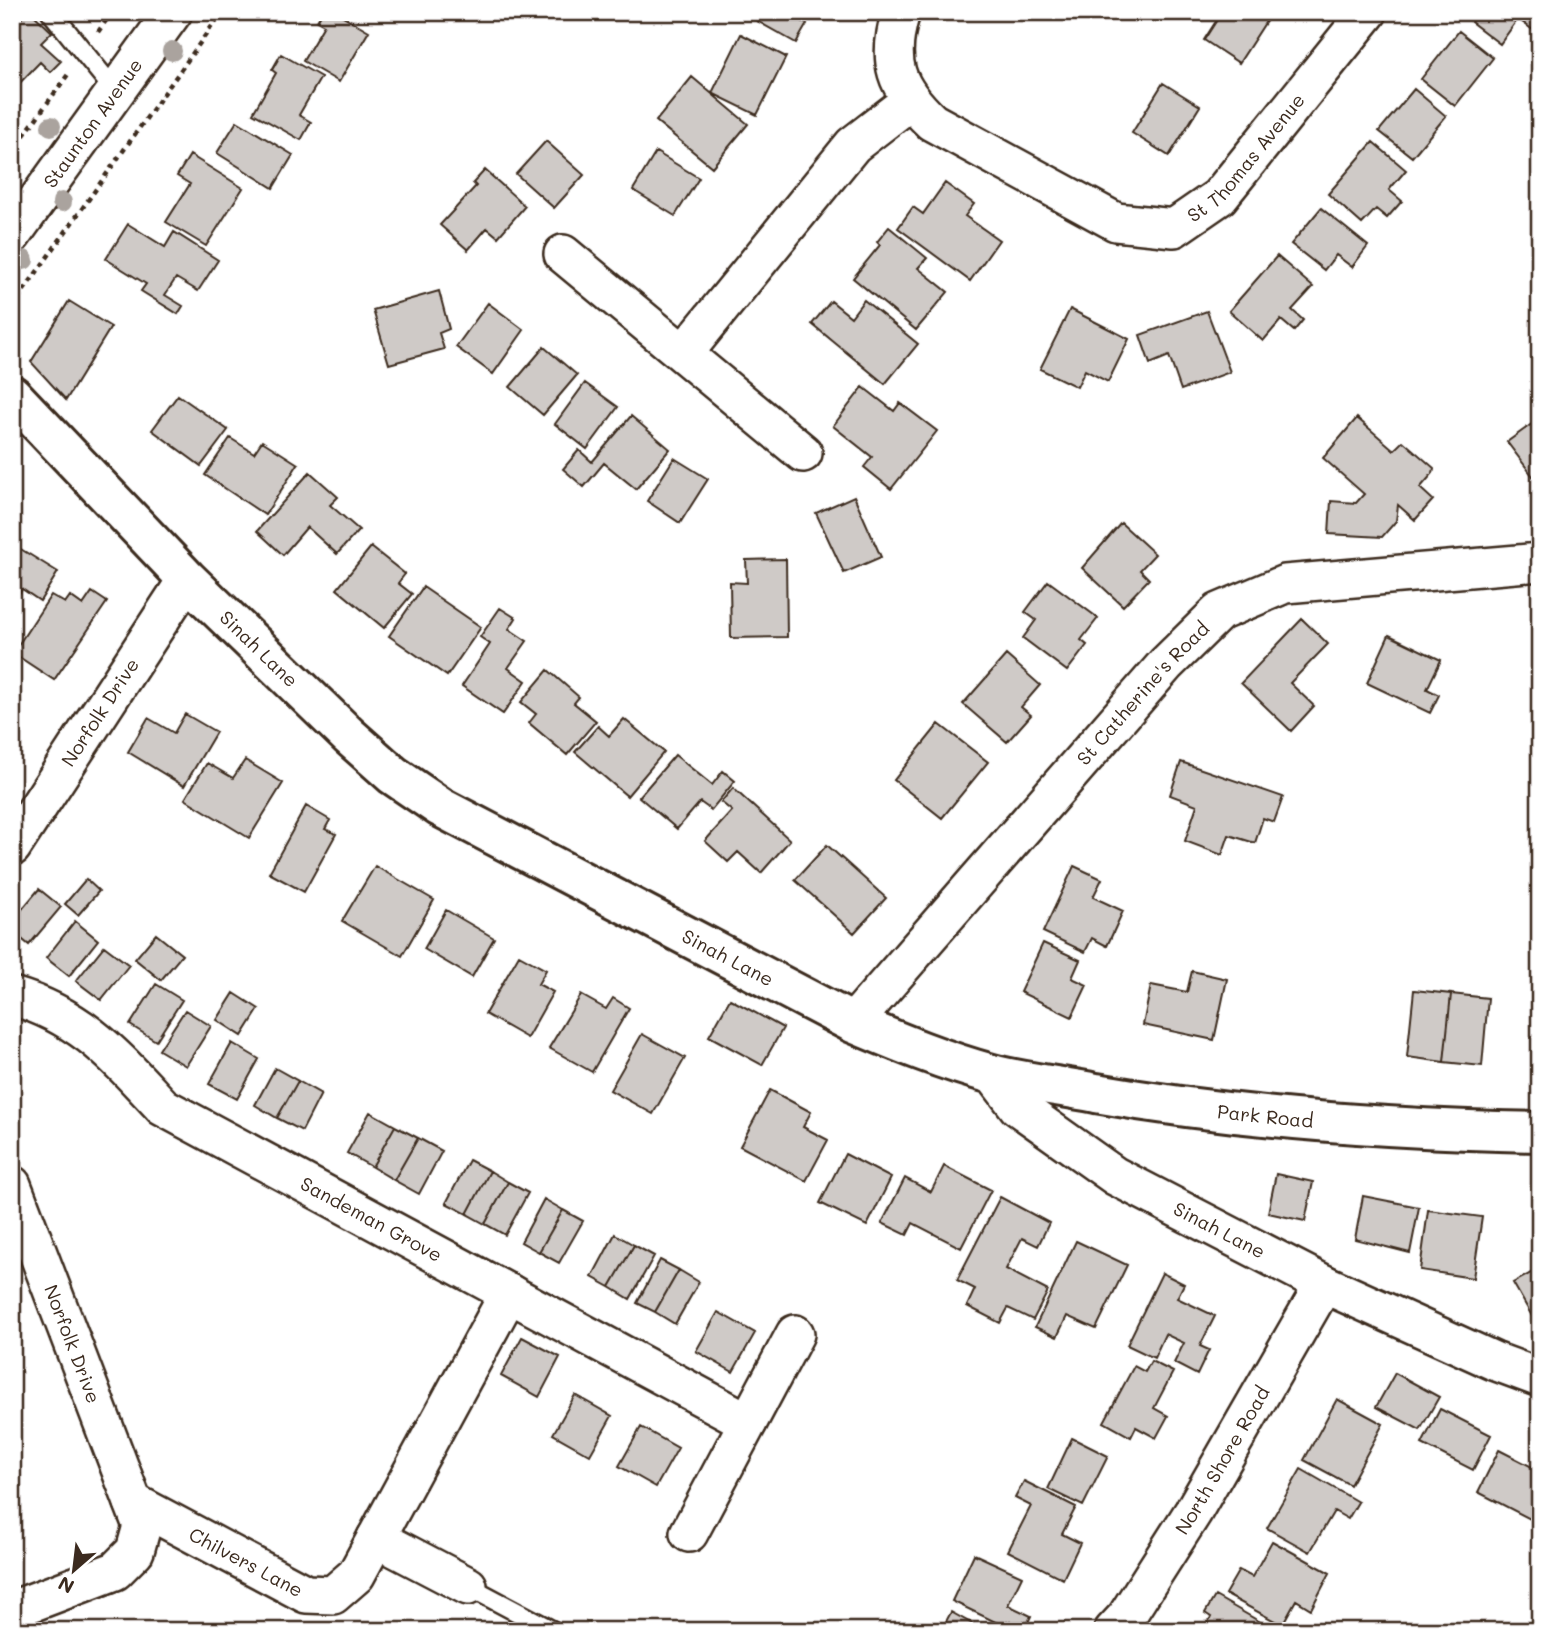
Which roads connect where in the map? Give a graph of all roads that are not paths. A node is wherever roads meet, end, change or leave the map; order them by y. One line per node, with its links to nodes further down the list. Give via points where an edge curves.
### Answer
1 (51, 12): 5 (lane)
2 (173, 12): 5 (street, Staunton Avenue)
3 (901, 12): 6 (street, St Thomas Avenue, via 892,60)
4 (1368, 12): 6 (street, St Thomas Avenue, via 1219,197 1174,228 1116,222 932,122)
5 (116, 92): 7 (street, Staunton Avenue)
6 (909, 101): 9 (street, via 853,145)
7 (12, 235)
8 (563, 254): 9 (street)
9 (684, 353): 11 (street)
10 (12, 395): 13 (street, Sinah Lane)
11 (803, 453)
12 (1540, 562): 16 (street, St Catherine's Road, via 1285,584 1219,612 1166,664)
13 (187, 579): 14 (street, Norfolk Drive); 16 (street, Sinah Lane, via 393,775 431,800)
14 (12, 847)
15 (12, 996): 21 (street, Sandeman Grove, via 68,1017 100,1042 163,1107)
16 (852, 1023): 17 (street, Sinah Lane, via 916,1050)
17 (993, 1074): 18 (street, Park Road, via 1165,1105 1300,1121); 20 (street, Sinah Lane, via 1018,1107 1115,1176)
18 (1540, 1132)
19 (12, 1185): 25 (street, Norfolk Drive)
20 (1324, 1284): 23 (street, Sinah Lane); 31 (street, North Shore Road, via 1193,1512)
21 (509, 1293): 24 (street, Sandeman Grove); 27 (street, Chilvers Lane)
22 (796, 1334): 24 (street)
23 (1540, 1378)
24 (748, 1422): 26 (street)
25 (133, 1502): 27 (street, Chilvers Lane, via 306,1594 333,1595 356,1575); 29 (street, Norfolk Drive, via 142,1527 135,1551 115,1571)
26 (689, 1533)
27 (376, 1538): 28 (street)
28 (468, 1586): 30 (lane)
29 (12, 1610)
30 (553, 1631)
31 (1113, 1631)

